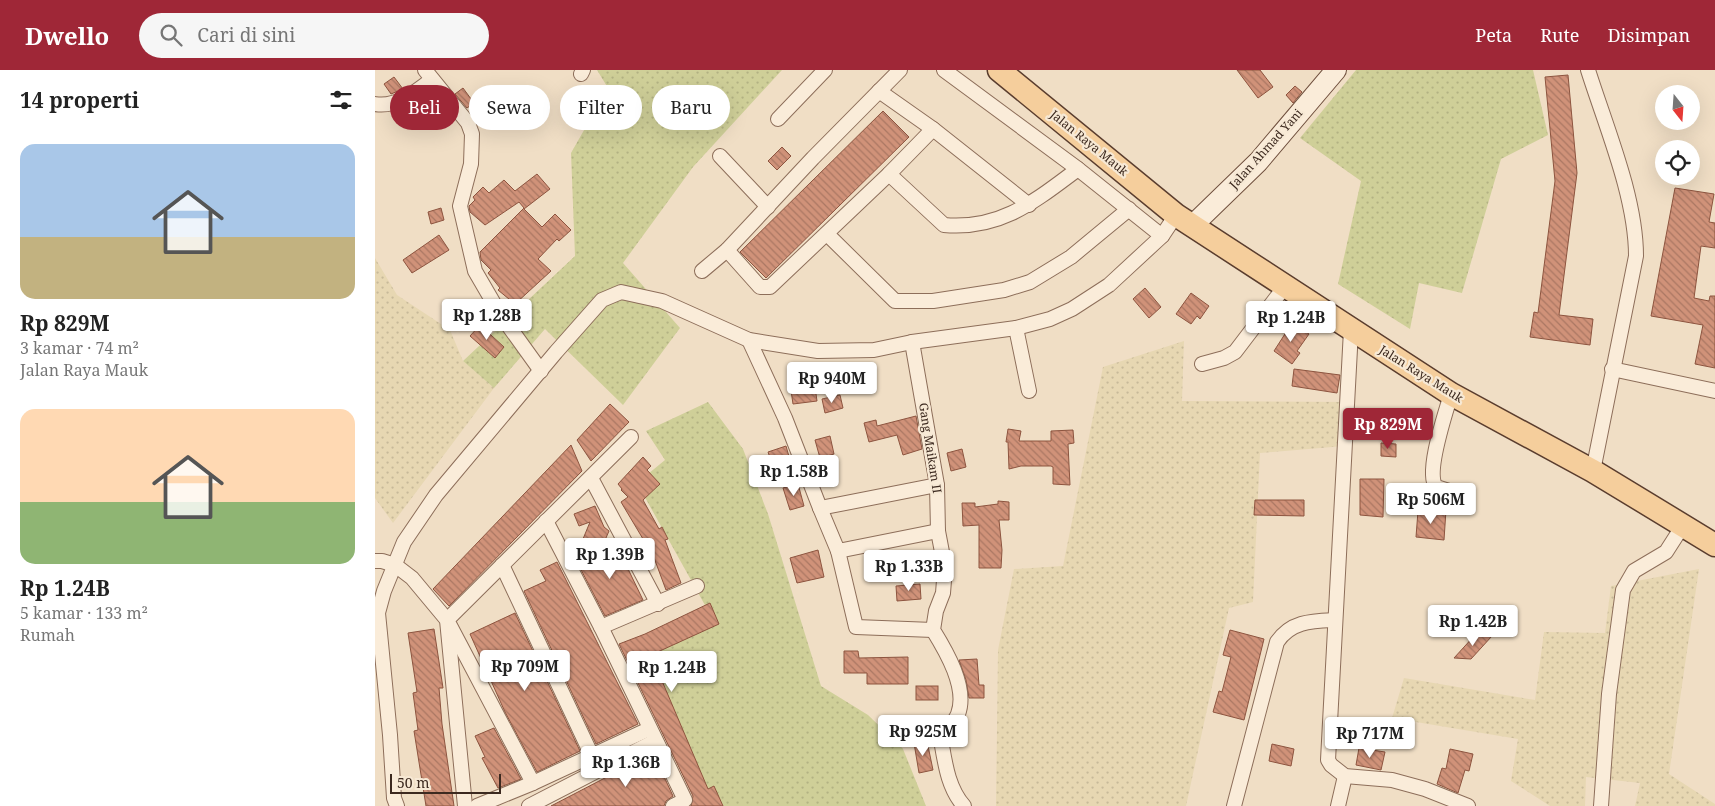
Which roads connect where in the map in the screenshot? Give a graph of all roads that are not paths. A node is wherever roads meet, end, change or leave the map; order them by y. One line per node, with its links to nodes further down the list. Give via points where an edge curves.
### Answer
1 (825, 70): 10 (street)
2 (900, 70): 8 (street)
3 (944, 70): 13 (street)
4 (999, 70): 18 (main road, Jalan Raya Mauk)
5 (1336, 70): 18 (street, Jalan Ahmad Yani, via 1258,162)
6 (1588, 70): 29 (street, via 1630,205 1636,239)
7 (428, 75): 9 (street, via 419,89 391,104); 30 (street, via 468,123 473,134 471,164 460,208 475,271 504,320)
8 (879, 91): 11 (street); 16 (street)
9 (375, 104)
10 (778, 119)
11 (933, 129): 14 (street); 15 (street)
12 (720, 156): 16 (street)
13 (1078, 170): 15 (street); 17 (street)
14 (889, 174): 15 (street, via 944,225 964,226 994,221); 19 (street)
15 (1029, 205)
16 (768, 206): 21 (street)
17 (1129, 210): 19 (street, via 1071,257 1030,282 1004,290 933,301 895,300); 20 (street)
18 (1185, 220): 20 (street); 23 (main road, Jalan Raya Mauk)
19 (827, 234): 21 (street, via 765,288 757,284)
20 (1162, 236): 24 (street, via 1091,298 1050,318)
21 (727, 250): 22 (street)
22 (702, 271)
23 (1286, 285): 25 (main road, Jalan Raya Mauk); 28 (street, via 1235,352)
24 (1016, 328): 27 (street); 31 (street)
25 (1351, 330): 33 (main road, Jalan Raya Mauk); 52 (street)
26 (749, 340): 27 (street, via 818,351 874,350); 30 (street, via 662,301 621,292 602,300); 39 (street)
27 (913, 342): 37 (street, Gang Maikam II)
28 (1202, 364)
29 (1612, 369): 32 (street); 35 (street)
30 (541, 371): 46 (street, via 436,495 404,542)
31 (1029, 391)
32 (1715, 391)
33 (1451, 394): 35 (main road, Jalan Raya Mauk); 38 (street, via 1433,477 1437,488)
34 (631, 437): 36 (street)
35 (1593, 471): 41 (main road, Jalan Raya Mauk)
36 (591, 478): 40 (street); 50 (street)
37 (937, 485): 39 (street); 42 (street, Gang Maikam II)
38 (1452, 492)
39 (821, 508): 44 (street)
40 (546, 521): 47 (street); 53 (street)
41 (1682, 526): 43 (main road, Jalan Raya Mauk); 68 (street, via 1667,552 1633,571 1623,590 1609,694)
42 (938, 531): 44 (street); 54 (street, Gang Maikam II, via 945,568 943,593)
43 (1715, 545)
44 (838, 551): 54 (street, via 856,627)
45 (375, 561): 46 (street)
46 (395, 565): 49 (street); 51 (street, via 412,578)
47 (502, 565): 51 (street); 56 (street)
48 (697, 586): 50 (street)
49 (378, 603): 60 (street)
50 (658, 604): 53 (street)
51 (447, 620): 58 (street); 61 (street)
52 (1335, 620): 57 (street, via 1328,760); 65 (street, via 1301,622 1277,642)
53 (601, 627): 55 (street)
54 (933, 630): 64 (street, via 950,657 959,690 958,714 941,740 954,792)
55 (652, 735): 56 (street); 59 (street); 63 (street)
56 (592, 756): 58 (street)
57 (1345, 776): 66 (street); 67 (street, via 1391,780)
58 (533, 783): 62 (street)
59 (682, 804)
60 (397, 806)
61 (465, 806)
62 (477, 806)
63 (529, 806)
64 (964, 806)
65 (1234, 806)
66 (1338, 806)
67 (1468, 806)
68 (1601, 806)

